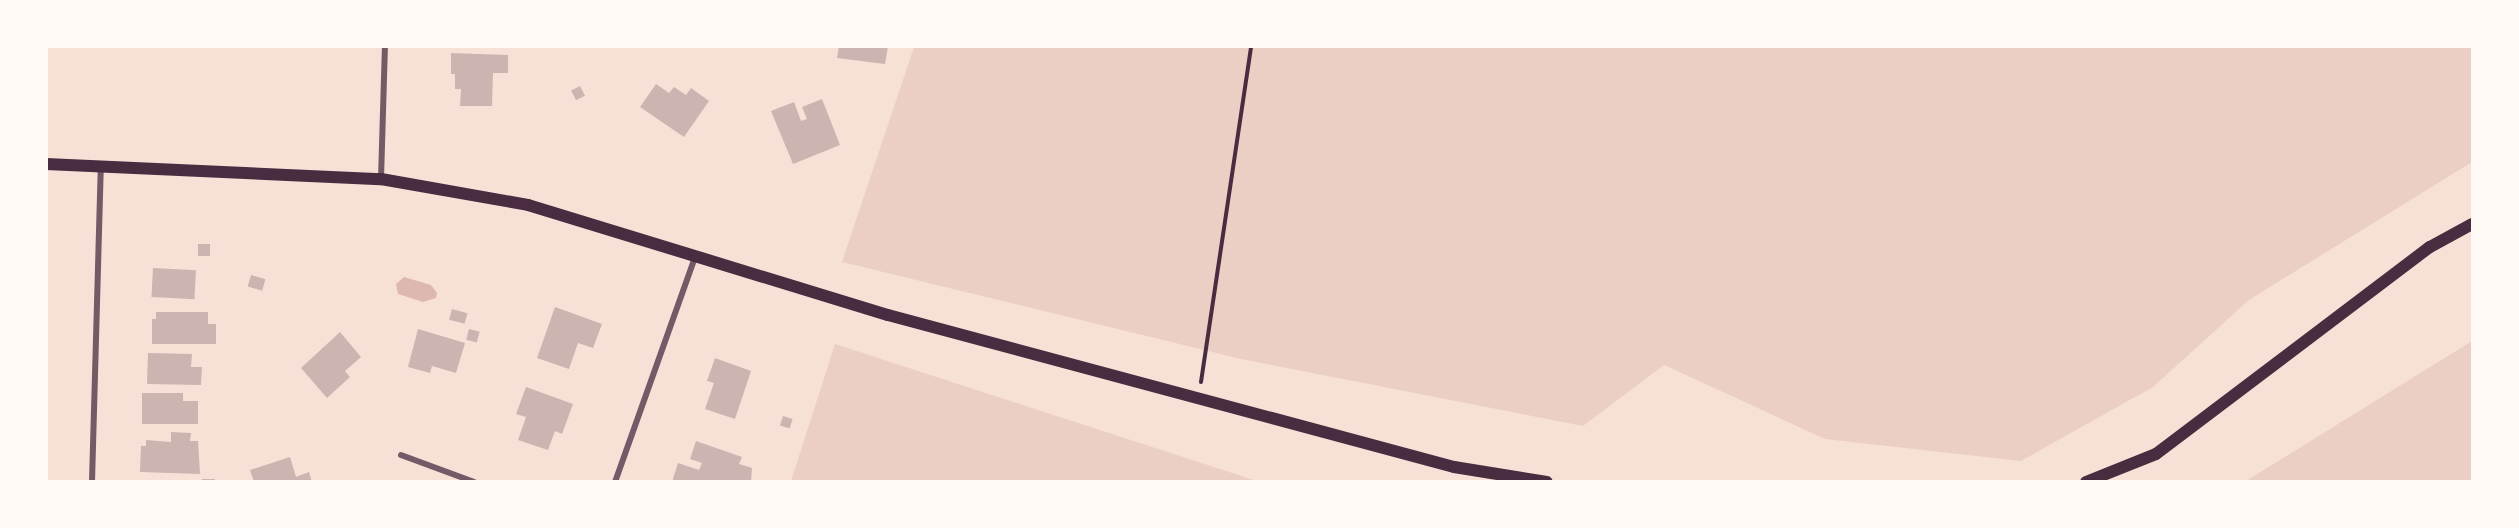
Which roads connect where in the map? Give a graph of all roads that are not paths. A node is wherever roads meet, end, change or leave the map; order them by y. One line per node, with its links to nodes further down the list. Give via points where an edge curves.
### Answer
1 (385, 46): 4 (street)
2 (46, 164): 3 (main road)
3 (101, 168): 4 (main road); 8 (street)
4 (381, 179): 6 (main road, via 528,205)
5 (2472, 224): 12 (main road, via 2430,247 2156,454)
6 (695, 257): 10 (street); 11 (main road, via 878,312 1454,467)
7 (401, 455): 9 (street)
8 (92, 482)
9 (474, 482)
10 (615, 482)
11 (1547, 482)
12 (2086, 482)

